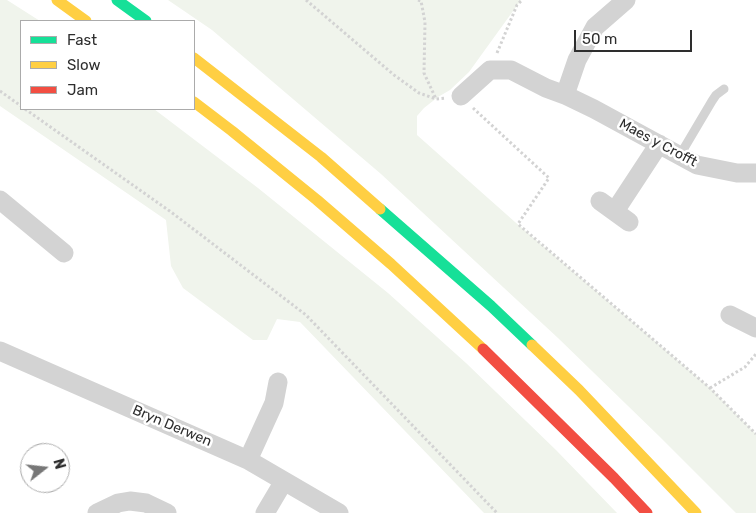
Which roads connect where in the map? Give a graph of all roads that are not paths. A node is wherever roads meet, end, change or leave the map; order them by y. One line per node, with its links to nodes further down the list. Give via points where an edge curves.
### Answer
1 (57, 0): 4 (highway)
2 (117, 0): 5 (highway)
3 (626, 0): 8 (street, via 595,27 577,60)
4 (85, 20)
5 (145, 20)
6 (195, 59): 28 (highway, via 321,157 491,306 579,390)
7 (724, 89): 12 (lane, via 712,101)
8 (566, 95): 9 (street, Maes y Crofft, via 511,70 490,70); 11 (street, Maes y Crofft)
9 (461, 96)
10 (195, 103): 27 (highway, via 317,200 398,270 470,336)
11 (659, 144): 12 (street, Maes y Crofft); 15 (street)
12 (680, 155): 13 (street, Maes y Crofft, via 697,165 737,173)
13 (756, 173)
14 (2, 205): 16 (street)
15 (615, 211)
16 (64, 253)
17 (730, 315): 18 (street)
18 (754, 321)
19 (0, 351): 21 (street, Bryn Derwen)
20 (278, 382): 21 (street, via 281,405)
21 (248, 460): 22 (street, Bryn Derwen)
22 (284, 481): 25 (street); 26 (street, Bryn Derwen)
23 (97, 513): 24 (street, via 118,502 130,501 146,503)
24 (167, 513)
25 (265, 513)
26 (339, 513)
27 (647, 513)
28 (696, 513)

